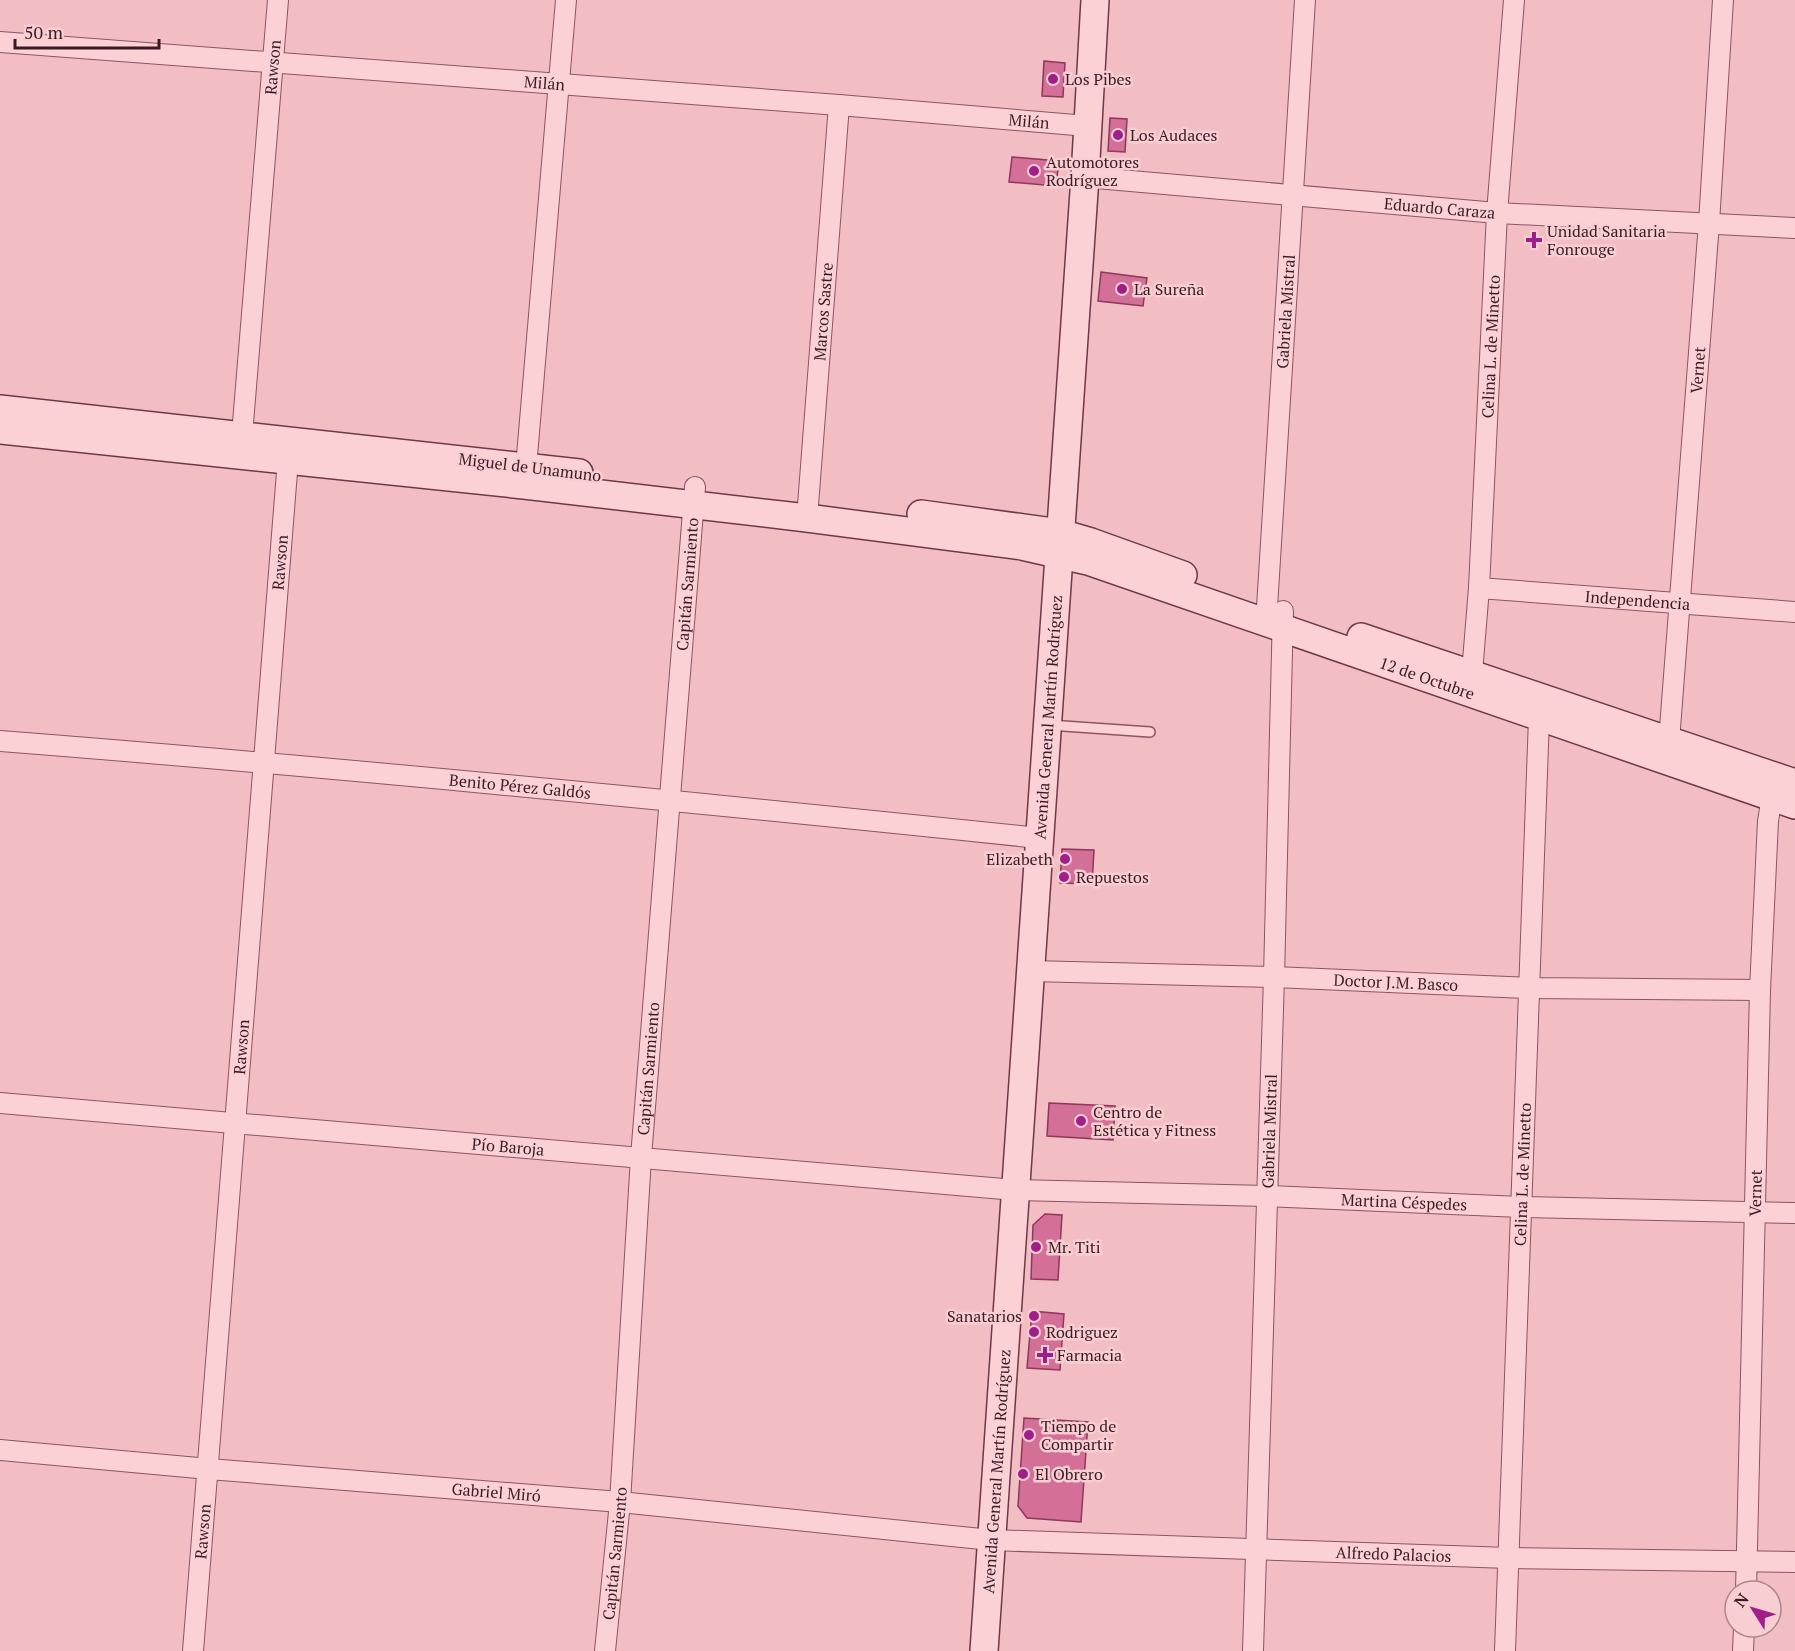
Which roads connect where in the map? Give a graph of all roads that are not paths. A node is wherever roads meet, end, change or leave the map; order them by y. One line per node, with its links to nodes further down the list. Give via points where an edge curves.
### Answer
1 (278, 0): 8 (street, Rawson)
2 (566, 0): 9 (street)
3 (1095, 0): 11 (street, Avenida General Martín Rodríguez)
4 (1305, 0): 13 (street, Gabriela Mistral)
5 (1514, 0): 14 (street, Celina L. de Minetto)
6 (1723, 0): 15 (street, Vernet)
7 (0, 42): 8 (street, Milán)
8 (273, 63): 9 (street, Milán); 19 (street, Rawson)
9 (560, 84): 10 (street, Milán); 21 (street)
10 (839, 105): 11 (street, Milán); 23 (street, Marcos Sastre)
11 (1088, 126): 12 (street, Avenida General Martín Rodríguez)
12 (1085, 177): 13 (street, Eduardo Caraza); 24 (street, Avenida General Martín Rodríguez)
13 (1292, 196): 14 (street, Eduardo Caraza); 28 (street, Gabriela Mistral)
14 (1497, 213): 15 (street, Eduardo Caraza); 25 (street, Celina L. de Minetto)
15 (1708, 223): 16 (street, Eduardo Caraza); 26 (street, Vernet)
16 (1795, 228)
17 (0, 409): 19 (street, Miguel de Unamuno)
18 (0, 429): 19 (street, Miguel de Unamuno)
19 (242, 446): 20 (street, Miguel de Unamuno)
20 (289, 451): 21 (street, Miguel de Unamuno); 35 (street, Rawson)
21 (525, 475): 22 (street, Miguel de Unamuno)
22 (694, 496): 23 (street, Miguel de Unamuno); 37 (street, Capitán Sarmiento)
23 (807, 509): 24 (street, Miguel de Unamuno, via 1022,546)
24 (1059, 543): 28 (street, 12 de Octubre, via 1088,561); 31 (street, Avenida General Martín Rodríguez)
25 (1479, 588): 26 (street, Independencia); 29 (street, Celina L. de Minetto)
26 (1679, 603): 27 (street, Independencia); 34 (street, Vernet)
27 (1795, 612)
28 (1275, 617): 29 (street, 12 de Octubre); 41 (street, Gabriela Mistral)
29 (1466, 682): 30 (street, 12 de Octubre)
30 (1542, 709): 34 (street, 12 de Octubre); 38 (street, 12 de Octubre); 42 (street, Celina L. de Minetto)
31 (1047, 725): 32 (lane); 39 (street, Avenida General Martín Rodríguez)
32 (1150, 732)
33 (0, 741): 35 (street, Benito Pérez Galdós)
34 (1669, 741): 36 (street, 12 de Octubre)
35 (263, 762): 37 (street, Benito Pérez Galdós); 45 (street, Rawson)
36 (1795, 783)
37 (670, 799): 39 (street, Benito Pérez Galdós); 46 (street, Capitán Sarmiento)
38 (1784, 801): 43 (street, Vernet, via 1768,821)
39 (1039, 838): 40 (street, Avenida General Martín Rodríguez)
40 (1030, 971): 41 (street, Doctor J.M. Basco); 47 (street, Avenida General Martín Rodríguez)
41 (1274, 977): 42 (street, Doctor J.M. Basco); 48 (street, Gabriela Mistral)
42 (1529, 988): 43 (street, Doctor J.M. Basco); 49 (street, Celina L. de Minetto)
43 (1760, 990): 50 (street, Vernet)
44 (0, 1103): 45 (street, Pío Baroja)
45 (234, 1122): 46 (street, Pío Baroja); 53 (street, Rawson)
46 (641, 1157): 47 (street, Pío Baroja); 54 (street, Capitán Sarmiento)
47 (1015, 1190): 48 (street, Martina Céspedes); 55 (street, Avenida General Martín Rodríguez)
48 (1267, 1196): 49 (street, Martina Céspedes); 56 (street, Gabriela Mistral)
49 (1521, 1207): 50 (street, Martina Céspedes); 57 (street, Celina L. de Minetto)
50 (1755, 1211): 51 (street, Martina Céspedes); 58 (street, Vernet)
51 (1795, 1212)
52 (0, 1450): 53 (street, Gabriel Miró)
53 (208, 1469): 54 (street, Gabriel Miró); 61 (street, Rawson)
54 (620, 1502): 55 (street, Gabriel Miró); 62 (street, Capitán Sarmiento)
55 (992, 1540): 56 (street, Alfredo Palacios); 63 (street, Avenida General Martín Rodríguez)
56 (1256, 1549): 57 (street, Alfredo Palacios); 64 (street, Gabriela Mistral)
57 (1509, 1558): 58 (street, Alfredo Palacios); 65 (street, Celina L. de Minetto)
58 (1747, 1560): 59 (street, Alfredo Palacios); 60 (street, Vernet)
59 (1795, 1562)
60 (1746, 1579)
61 (193, 1651)
62 (606, 1651)
63 (984, 1651)
64 (1252, 1651)
65 (1505, 1651)

